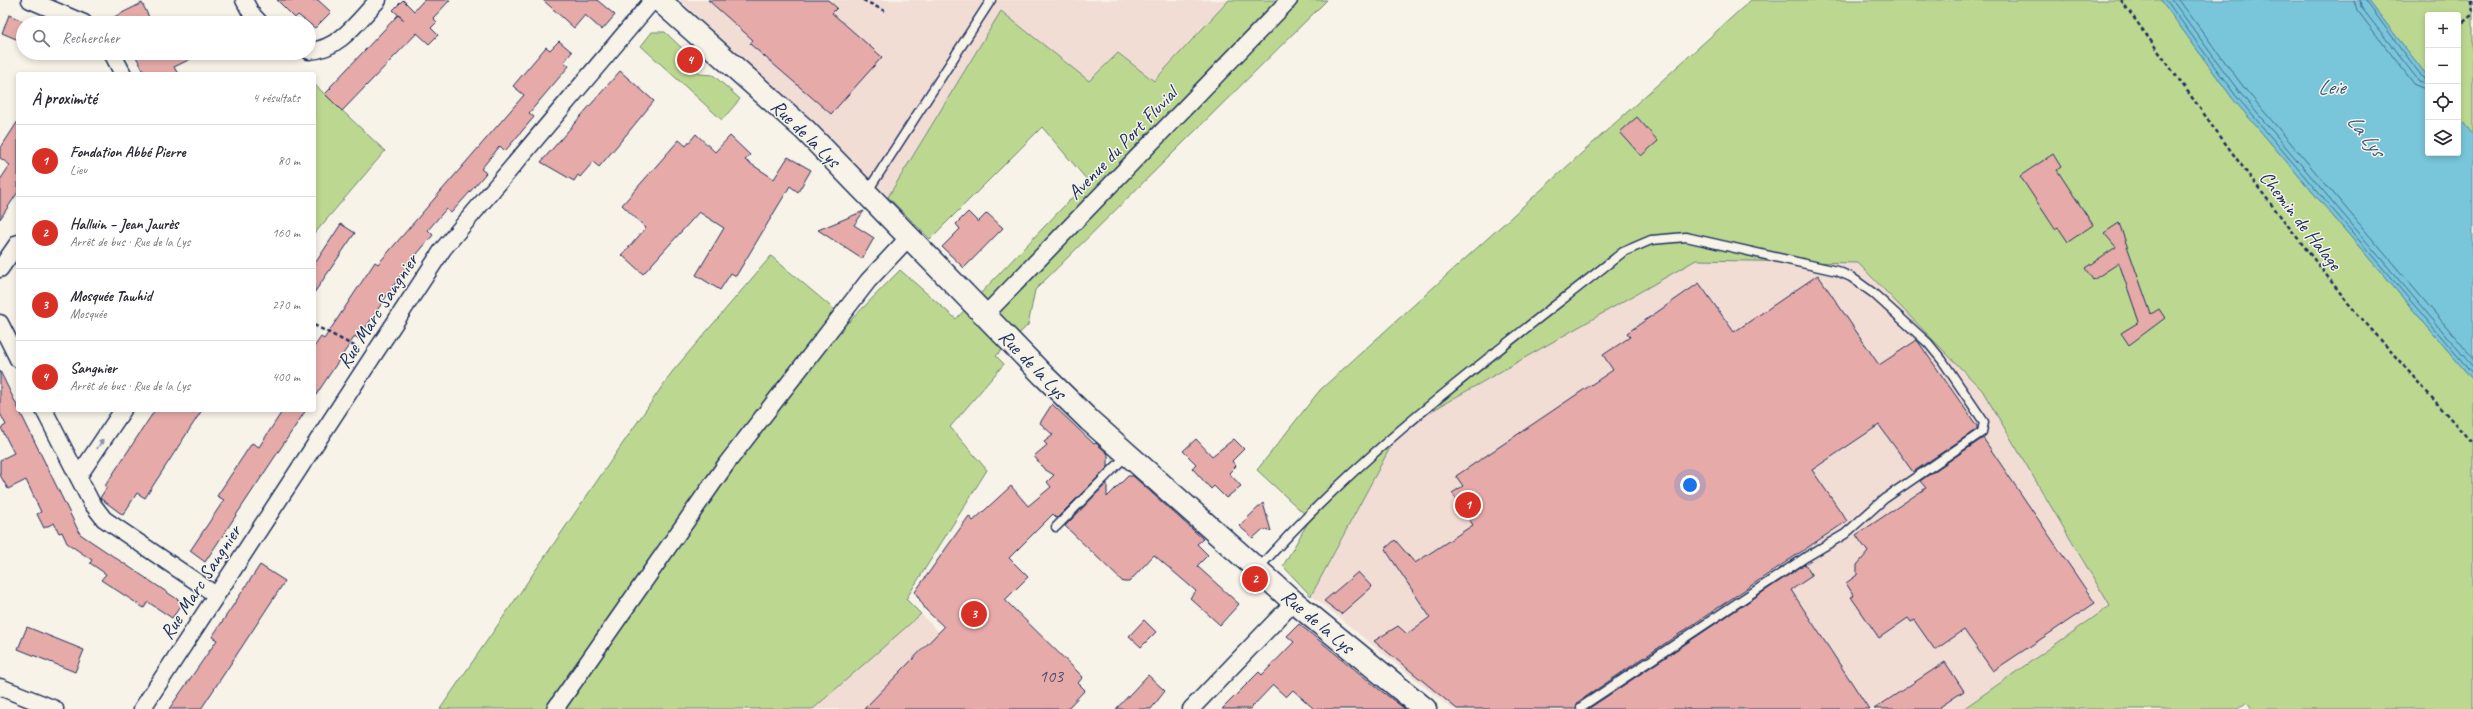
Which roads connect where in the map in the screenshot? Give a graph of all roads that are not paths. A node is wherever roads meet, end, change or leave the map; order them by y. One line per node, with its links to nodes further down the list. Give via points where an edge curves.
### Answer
1 (30, 0): 8 (street)
2 (244, 0): 9 (street)
3 (378, 0): 10 (street, via 339,40)
4 (654, 0): 26 (street, Rue Marc Sangnier, via 443,249)
5 (659, 0): 13 (main road, Rue de la Lys, via 805,130)
6 (991, 0): 13 (lane)
7 (1289, 0): 17 (street, Avenue du Port Fluvial)
8 (68, 16)
9 (254, 16)
10 (316, 50)
11 (116, 60): 12 (street)
12 (122, 72)
13 (866, 193): 14 (main road, Rue de la Lys)
14 (910, 237): 17 (main road, Rue de la Lys); 32 (street, via 868,281 727,463)
15 (16, 246): 16 (street)
16 (0, 269)
17 (985, 315): 22 (main road, Rue de la Lys, via 1058,390)
18 (0, 323): 19 (street)
19 (16, 354)
20 (45, 412): 23 (street)
21 (121, 412): 23 (street, one-way to 21)
22 (1128, 455): 24 (lane); 25 (main road, Rue de la Lys)
23 (78, 477): 26 (street, via 93,506 115,528)
24 (1056, 527)
25 (1257, 570): 27 (main road, Rue de la Lys); 29 (lane, via 1294,529 1390,437 1635,245 1660,238 1694,238 1837,271 1857,281 1938,354 1984,422 1982,432 1884,499 1834,542 1806,557)
26 (216, 595): 31 (street, Rue Marc Sangnier)
27 (1294, 602): 33 (street); 34 (main road, Rue de la Lys)
28 (0, 687): 30 (street)
29 (1581, 707)
30 (55, 709)
31 (142, 709)
32 (555, 709)
33 (1191, 709)
34 (1425, 709)

